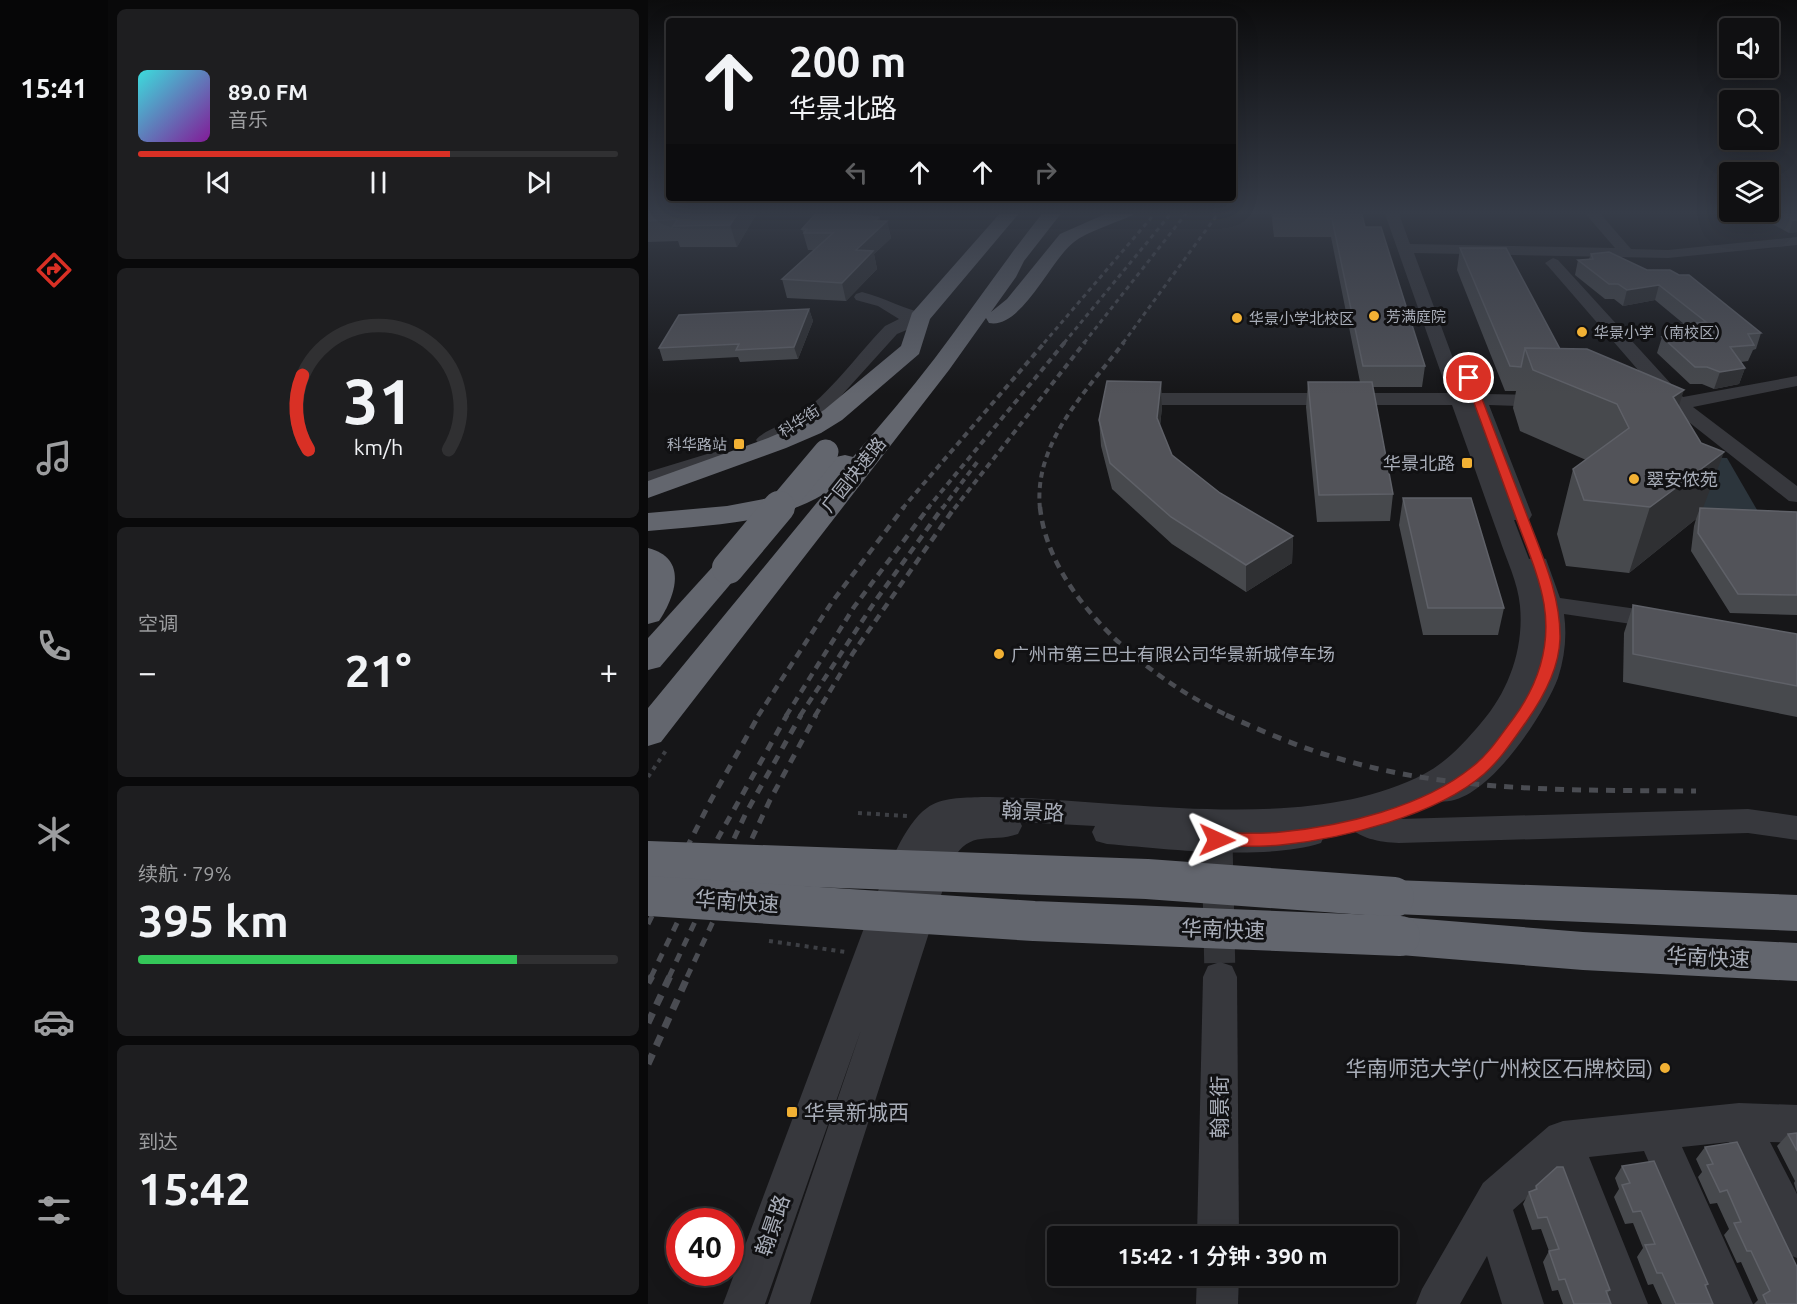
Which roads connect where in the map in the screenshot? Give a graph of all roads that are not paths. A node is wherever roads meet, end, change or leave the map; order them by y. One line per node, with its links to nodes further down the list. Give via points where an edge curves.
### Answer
1 (959, 272): 9 (highway)
2 (976, 272): 10 (highway, 广园快速路)
3 (1002, 272): 21 (highway, via 831,478 803,495 762,508)
4 (1009, 272): 11 (highway, 广园快速路)
5 (1039, 272): 11 (highway, via 1014,303)
6 (1421, 272): 14 (street)
7 (1561, 272): 17 (street)
8 (862, 297): 9 (street, via 884,303 905,316)
9 (920, 318): 10 (highway); 18 (street, 科华街, via 891,330 822,407 790,430)
10 (911, 349): 19 (highway, via 812,428); 26 (highway, 广园快速路, bridge)
11 (941, 365): 27 (highway, 广园快速路)
12 (1797, 381): 17 (street)
13 (1122, 399): 14 (street)
14 (1468, 399): 15 (street); 23 (street, via 1538,561)
15 (1572, 401)
16 (1654, 403): 17 (street)
17 (1678, 404): 20 (street)
18 (648, 479)
19 (648, 490)
20 (1797, 496)
21 (648, 522)
22 (648, 556): 24 (highway, via 661,572)
23 (1541, 603): 25 (street); 28 (street, 翰景路, via 1520,682 1509,709 1489,734 1436,781)
24 (648, 614)
25 (1684, 625)
26 (648, 659)
27 (660, 738)
28 (1356, 817): 29 (street, via 1380,830 1399,831 1748,821); 30 (street, 翰景路, via 1280,839)
29 (1797, 828)
30 (1217, 830): 47 (street, 翰景路, via 995,809 938,815 926,827 871,956); 48 (street, 翰景路, via 988,825 960,830 951,836 937,860 918,912)
31 (648, 839): 33 (highway, bridge, via 1034,862)
32 (648, 861): 33 (highway, 华南快速, bridge)
33 (1147, 879): 36 (highway, 华南快速, bridge)
34 (648, 896): 36 (highway, 华南快速, bridge, via 1034,921)
35 (1797, 913): 36 (highway, 华南快速)
36 (1397, 917): 37 (highway, 华南快速, via 1583,951)
37 (1797, 962)
38 (1220, 977): 44 (street, 翰景街)
39 (1739, 1122): 40 (street); 41 (street); 45 (street)
40 (1797, 1124)
41 (1655, 1131): 42 (street); 53 (street)
42 (1563, 1140): 43 (street, via 1497,1197); 52 (street)
43 (1492, 1207): 50 (street); 51 (street)
44 (1218, 1226)
45 (1797, 1237)
46 (1218, 1286): 49 (street)
47 (744, 1304)
48 (789, 1304)
49 (1217, 1304)
50 (1437, 1304)
51 (1523, 1304)
52 (1627, 1304)
53 (1732, 1304)

